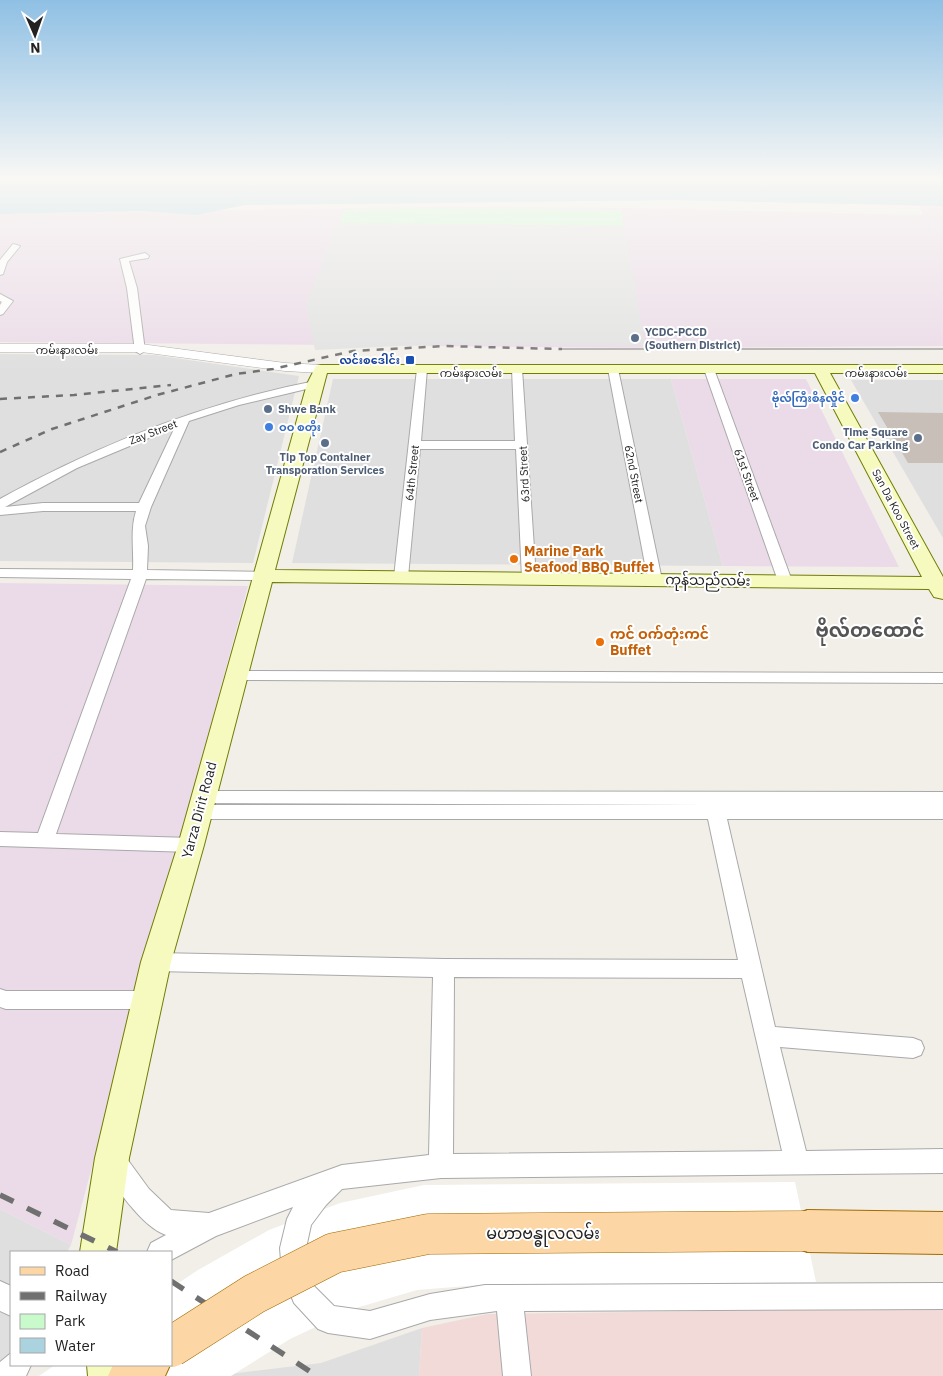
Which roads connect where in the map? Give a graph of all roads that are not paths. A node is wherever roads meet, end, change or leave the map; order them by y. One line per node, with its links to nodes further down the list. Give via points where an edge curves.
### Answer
1 (16, 246): 2 (street, via 3,262)
2 (0, 272)
3 (128, 274): 7 (street)
4 (0, 297): 5 (street, via 8,301)
5 (0, 312)
6 (0, 349): 7 (street, ကမ်းနားလမ်း)
7 (140, 349): 15 (street, ကမ်းနားလမ်း)
8 (943, 369): 13 (main road, ကမ်းနားလမ်း)
9 (422, 371): 10 (main road, ကမ်းနားလမ်း); 15 (main road, ကမ်းနားလမ်း); 17 (street, 64th Street)
10 (518, 371): 11 (main road, ကမ်းနားလမ်း); 18 (street, 63rd Street)
11 (614, 371): 12 (main road, ကမ်းနားလမ်း); 27 (street, 62nd Street)
12 (710, 371): 13 (main road, ကမ်းနားလမ်း); 28 (street, 61st Street)
13 (821, 371): 14 (main road, ကမ်းနားလမ်း); 29 (main road, San Da Koo Street)
14 (943, 373)
15 (319, 375): 16 (street, Zay Street); 24 (main road, Yarza Dirit Road)
16 (184, 420): 19 (street, Zay Street, via 62,470); 20 (street)
17 (414, 444): 18 (street); 25 (street, 64th Street)
18 (523, 445): 26 (street, 63rd Street)
19 (0, 504)
20 (144, 507): 21 (street, via 43,507); 23 (street, via 138,526)
21 (0, 511)
22 (0, 573): 23 (street)
23 (140, 575): 24 (street); 38 (street)
24 (264, 576): 25 (main road, ကုန်သည်လမ်း); 30 (main road, Yarza Dirit Road)
25 (401, 577): 26 (main road, ကုန်သည်လမ်း)
26 (529, 578): 27 (main road, ကုန်သည်လမ်း)
27 (655, 580): 28 (main road, ကုန်သည်လမ်း)
28 (785, 581): 29 (main road, ကုန်သည်လမ်း)
29 (940, 588)
30 (236, 676): 31 (street); 33 (main road, Yarza Dirit Road)
31 (943, 678)
32 (943, 799): 35 (street)
33 (201, 804): 34 (street); 39 (main road, Yarza Dirit Road)
34 (715, 805): 35 (street); 42 (street)
35 (879, 805): 36 (street)
36 (943, 812)
37 (0, 838): 38 (street)
38 (45, 839): 39 (street)
39 (191, 845): 40 (main road, Yarza Dirit Road)
40 (156, 962): 41 (street); 44 (main road, Yarza Dirit Road)
41 (444, 968): 42 (street); 50 (street)
42 (750, 969): 45 (street)
43 (0, 998): 44 (street)
44 (148, 1000): 47 (main road, Yarza Dirit Road)
45 (767, 1036): 46 (street); 49 (street)
46 (913, 1048)
47 (112, 1158): 52 (street, via 140,1198 165,1222); 54 (main road, Yarza Dirit Road)
48 (943, 1161): 49 (street)
49 (797, 1162): 50 (street)
50 (441, 1166): 51 (street)
51 (342, 1176): 52 (street); 58 (street, via 317,1196 300,1219 293,1248 295,1274 303,1294 328,1319 370,1325 430,1307 485,1298)
52 (209, 1226): 55 (street)
53 (943, 1233): 60 (main road, မဟာဗန္ဓုလလမ်း, bridge, via 428,1234 334,1253 254,1294)
54 (98, 1251)
55 (162, 1251)
56 (0, 1294): 59 (street)
57 (943, 1296): 58 (street)
58 (509, 1298): 65 (street)
59 (10, 1302)
60 (172, 1346)
61 (15, 1366): 63 (street)
62 (146, 1366): 64 (main road)
63 (6, 1376)
64 (131, 1376)
65 (517, 1376)

